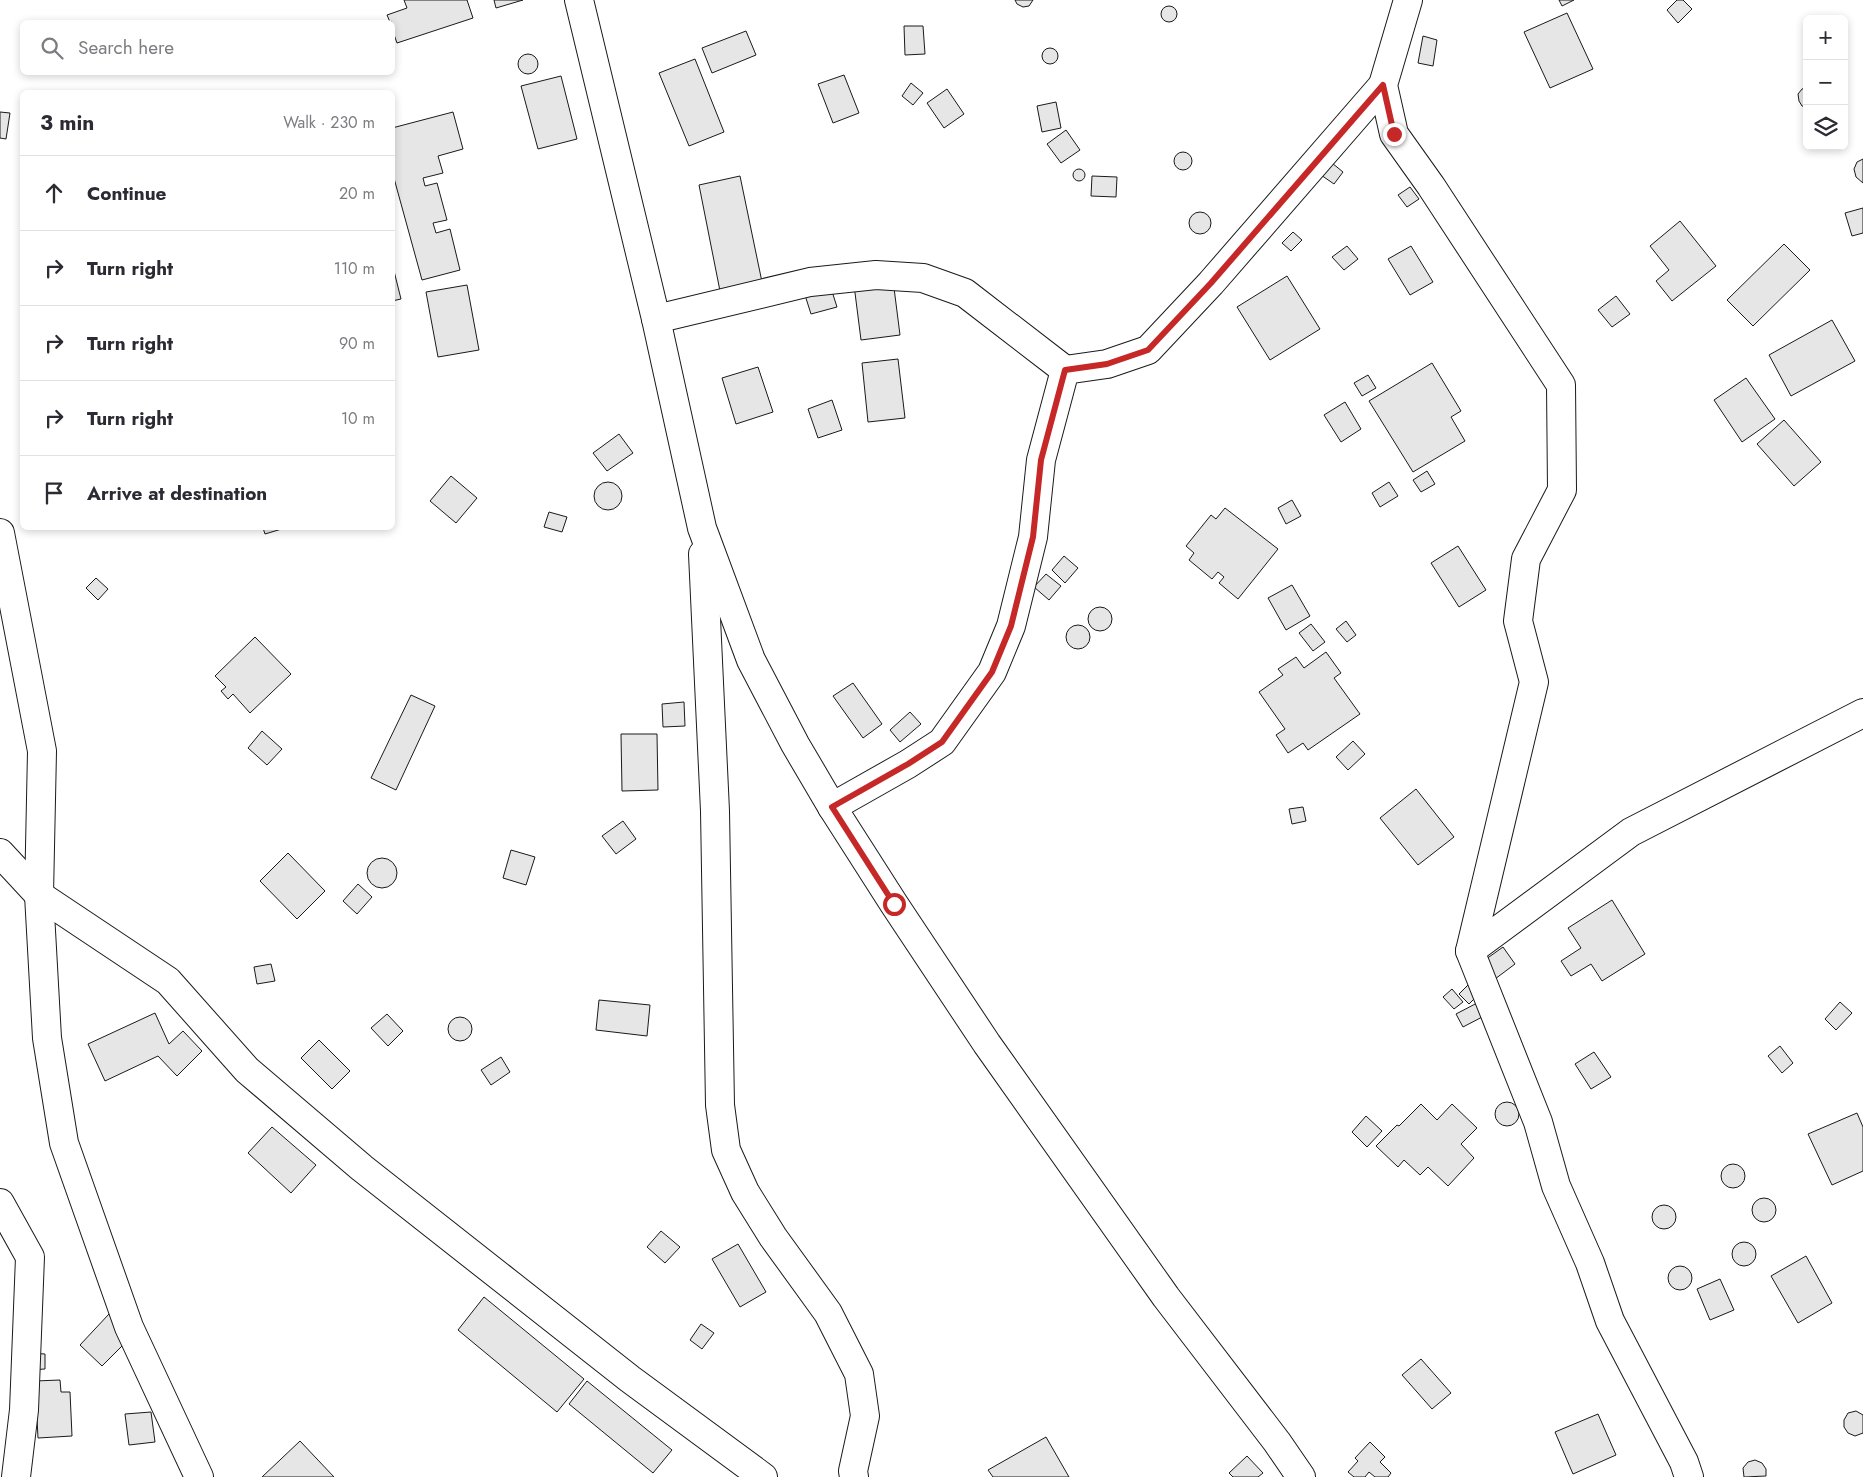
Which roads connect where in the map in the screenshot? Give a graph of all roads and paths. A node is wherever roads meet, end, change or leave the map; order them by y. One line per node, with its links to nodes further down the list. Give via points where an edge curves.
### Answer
1 (579, 0): 4 (street)
2 (1408, 0): 3 (street)
3 (1383, 85): 5 (street, via 1211,283 1148,350 1107,364); 12 (street, via 1394,134 1561,385 1562,490 1526,559 1518,621 1534,682)
4 (656, 319): 5 (street, via 810,282 876,275 923,278 965,293); 6 (street)
5 (1065, 370): 9 (street, via 1041,460 1033,537 1016,608 992,672 942,742)
6 (702, 528): 9 (street, via 751,660); 17 (street, via 715,810 720,1105 726,1150 745,1192 773,1238 828,1313 859,1374 865,1416 852,1471)
7 (0, 533): 11 (street, via 42,750)
8 (1863, 712): 12 (street, via 1632,832)
9 (832, 807): 18 (street, via 987,1044 1166,1296)
10 (0, 853): 11 (street)
11 (39, 895): 15 (street, via 47,1038 64,1143 129,1327); 16 (street, via 168,981 247,1070 362,1168 630,1378)
12 (1470, 951): 19 (street, via 1538,1122 1556,1186 1590,1262 1610,1321)
13 (0, 1203): 14 (street, via 30,1257 24,1410)
14 (16, 1477)
15 (199, 1477)
16 (763, 1477)
17 (854, 1477)
18 (1301, 1477)
19 (1689, 1477)

